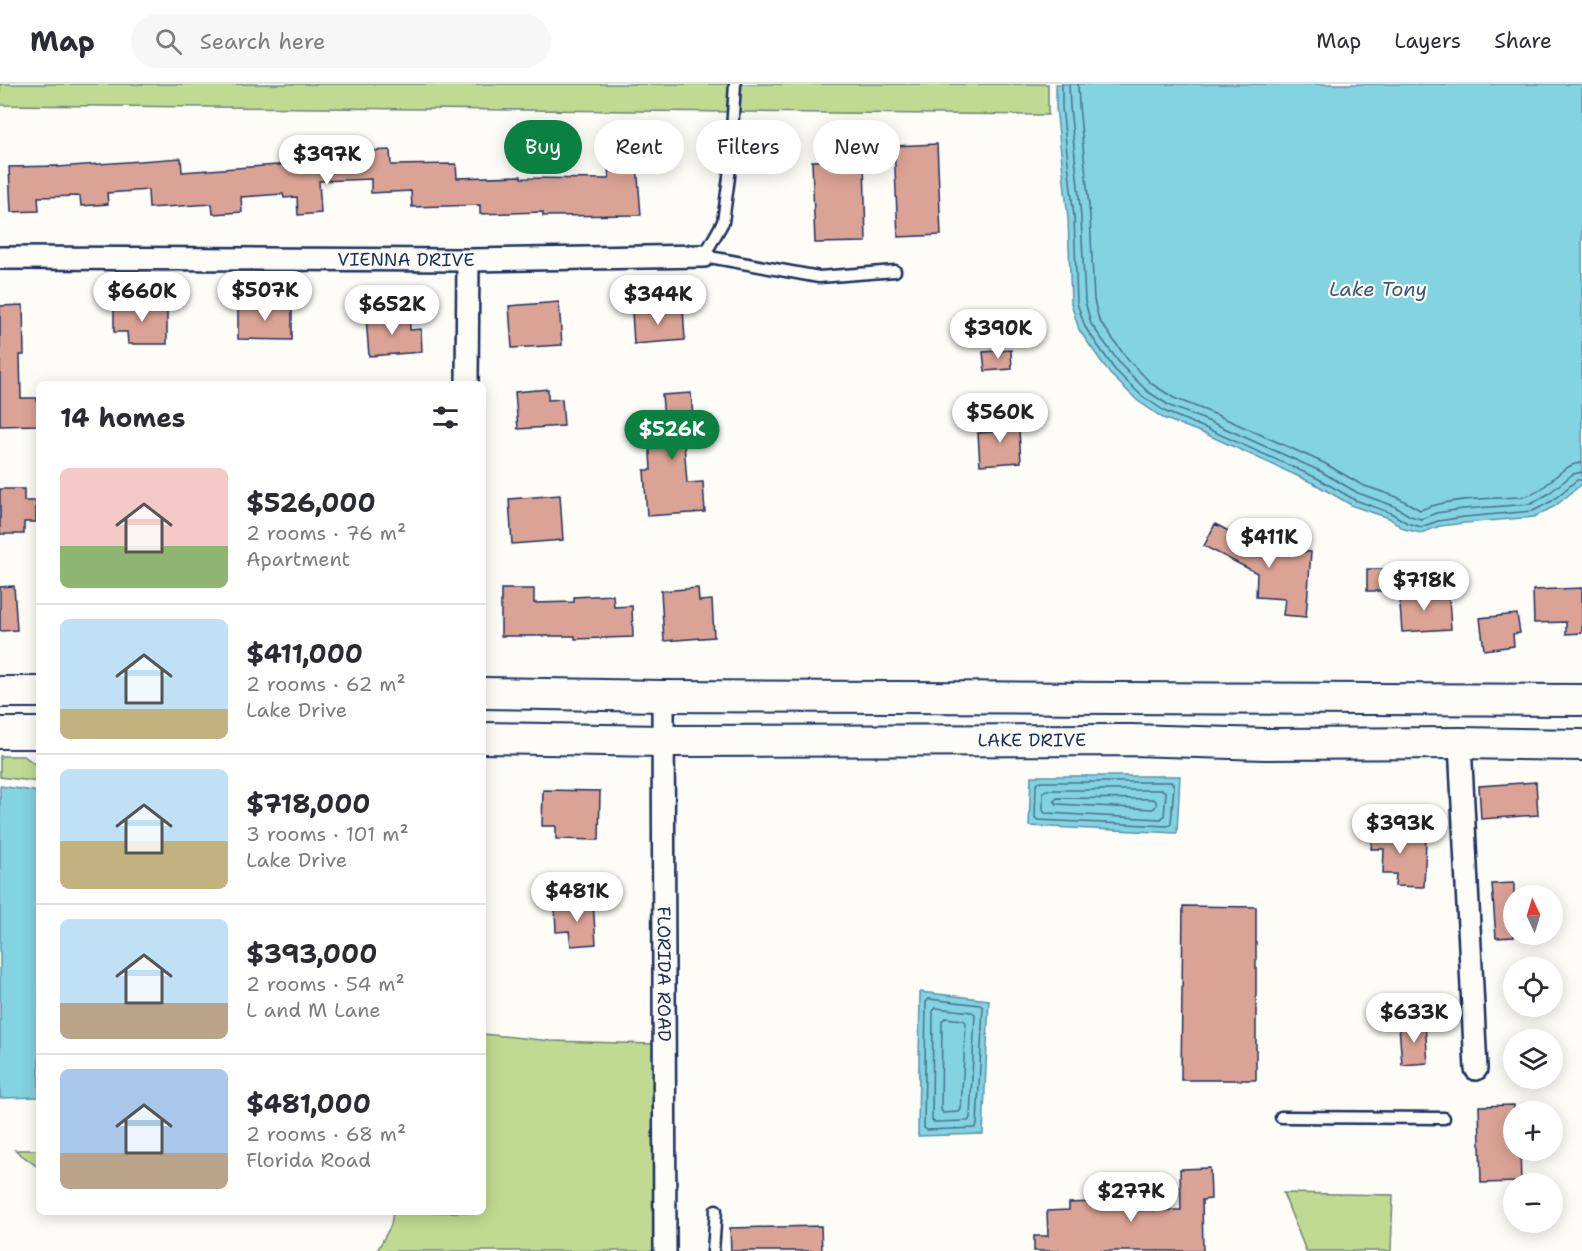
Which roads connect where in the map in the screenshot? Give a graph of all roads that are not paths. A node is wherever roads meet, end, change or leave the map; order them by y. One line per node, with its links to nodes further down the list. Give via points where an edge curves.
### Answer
1 (735, 84): 2 (lane, via 723,222)
2 (704, 256): 4 (street, VIENNA DRIVE); 5 (lane, via 819,277)
3 (0, 258): 4 (street, VIENNA DRIVE)
4 (468, 260): 6 (street)
5 (895, 271)
6 (467, 381)
7 (0, 692): 8 (main road)
8 (36, 692)
9 (486, 693): 10 (main road)
10 (663, 696): 11 (main road); 17 (street, FLORIDA ROAD)
11 (1129, 698): 12 (main road); 16 (main road)
12 (1572, 699): 19 (main road, via 1518,716 1302,715 1275,727)
13 (0, 733): 14 (main road)
14 (36, 733)
15 (486, 738): 17 (main road, LAKE DRIVE)
16 (1131, 740): 17 (main road, LAKE DRIVE); 19 (main road, LAKE DRIVE)
17 (662, 741): 25 (street, FLORIDA ROAD)
18 (1460, 743): 19 (main road, LAKE DRIVE); 20 (main road, LAKE DRIVE); 21 (street)
19 (1265, 744)
20 (1582, 745)
21 (1476, 1069)
22 (1281, 1117): 23 (lane)
23 (1444, 1118)
24 (716, 1210): 26 (lane)
25 (665, 1251)
26 (713, 1251)

